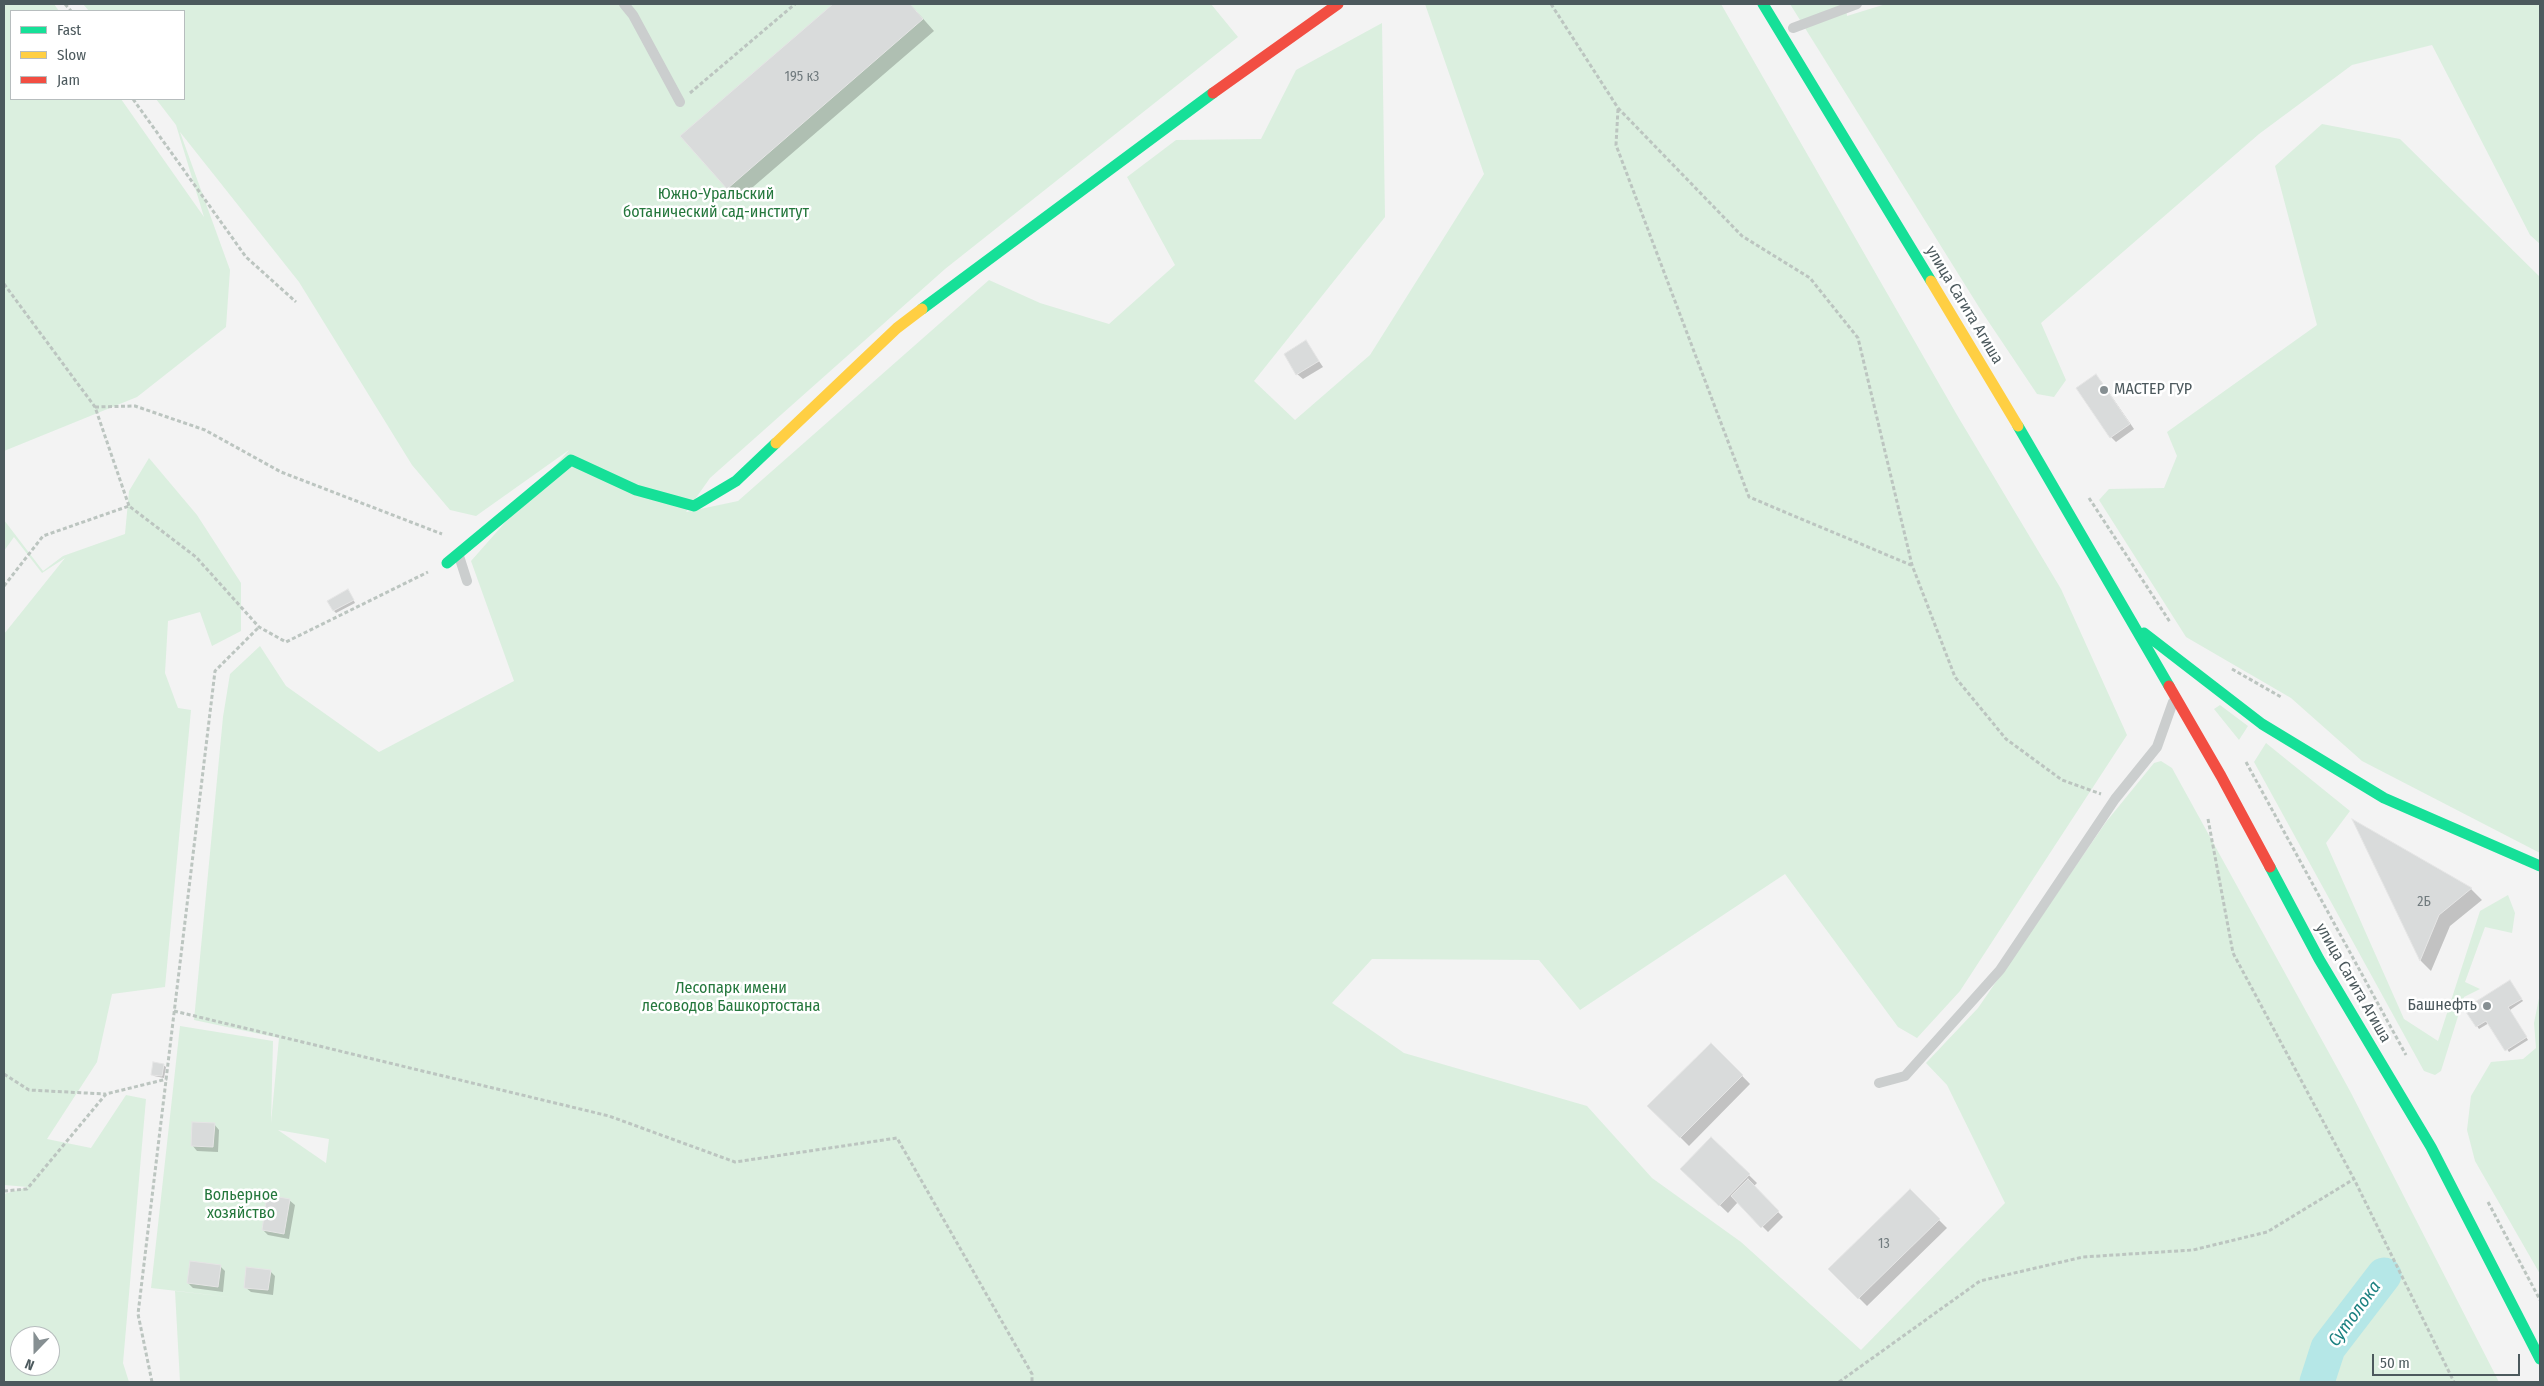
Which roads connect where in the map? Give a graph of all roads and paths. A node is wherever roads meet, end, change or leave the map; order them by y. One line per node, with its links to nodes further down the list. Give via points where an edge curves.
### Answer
1 (624, 4): 9 (lane)
2 (795, 4): 9 (path)
3 (1338, 4): 16 (main road, via 1256,61 898,328 736,481 694,506 636,490 571,460)
4 (1551, 4): 10 (path)
5 (1763, 4): 21 (main road, улица Сагита Агиша, via 1995,387)
6 (1857, 4): 7 (lane)
7 (1793, 28)
8 (134, 100): 12 (path, via 246,258)
9 (680, 102)
10 (1618, 108): 18 (path, via 1742,236 1810,278 1858,338); 18 (path, via 1616,145 1749,497)
11 (4, 284): 13 (path)
12 (296, 302)
13 (95, 406): 14 (path); 15 (path, via 135,406 205,430 281,472)
14 (129, 506): 20 (path, via 43,536); 22 (path, via 196,557)
15 (442, 534)
16 (458, 554): 17 (main road); 19 (lane)
17 (447, 563): 22 (path, via 286,642)
18 (1912, 565): 25 (path, via 1955,677 2006,739 2062,780)
19 (468, 582)
20 (4, 586)
21 (2132, 625): 23 (main road, улица Сагита Агиша); 27 (main road, улица Сагита Агиша, via 2262,724 2384,798)
22 (259, 627): 28 (path, via 215,671)
23 (2175, 696): 25 (lane, via 2158,747); 38 (main road, улица Сагита Агиша, via 2318,959 2431,1147)
24 (2246, 762): 29 (path)
25 (2116, 799): 32 (lane, via 2000,970 1904,1076)
26 (2208, 819): 34 (path, via 2233,953)
27 (2540, 866)
28 (174, 1011): 31 (path); 40 (path, via 609,1116 735,1162 897,1138 1032,1374)
29 (2408, 1058)
30 (4, 1074): 33 (path, via 29,1090)
31 (167, 1079): 33 (path); 39 (path, via 138,1314)
32 (1879, 1083)
33 (106, 1094): 35 (path, via 27,1189)
34 (2354, 1179): 41 (path, via 2267,1232 2193,1250 2083,1257 1980,1281); 42 (path)
35 (4, 1191)
36 (2486, 1198): 37 (path)
37 (2540, 1300)
38 (2540, 1359)
39 (152, 1382)
40 (1032, 1382)
41 (1839, 1382)
42 (2454, 1382)

